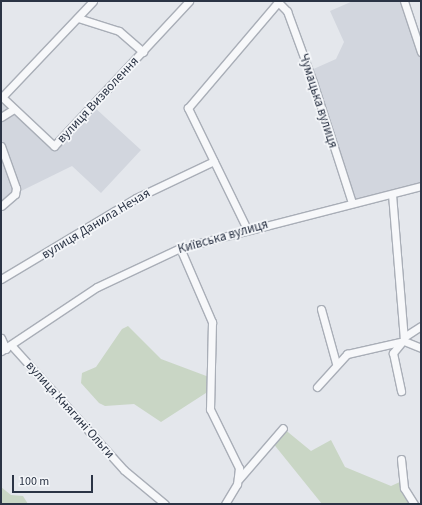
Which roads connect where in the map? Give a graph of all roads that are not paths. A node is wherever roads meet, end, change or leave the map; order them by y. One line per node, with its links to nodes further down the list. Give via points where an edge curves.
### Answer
1 (93, 1): 5 (street)
2 (189, 1): 6 (street, вулиця Визволення)
3 (278, 1): 12 (street, via 190,106 190,112); 15 (street, Чумацька вулиця, via 287,11 311,76)
4 (404, 1): 7 (street)
5 (78, 18): 6 (street, вулиця Визволення, via 119,32); 8 (street)
6 (143, 52): 9 (street, вулиця Визволення, via 54,146)
7 (421, 52)
8 (1, 96): 9 (street, вулиця Визволення)
9 (14, 109): 10 (street)
10 (1, 117)
11 (1, 146): 16 (street, via 16,188 15,194)
12 (214, 161): 17 (street); 19 (street, вулиця Данила Нечая, via 136,198)
13 (421, 186): 14 (street, Київська вулиця)
14 (392, 194): 15 (street, Київська вулиця); 23 (street)
15 (352, 203): 17 (street, Київська вулиця)
16 (1, 206)
17 (247, 229): 18 (street, Київська вулиця)
18 (180, 248): 25 (street, Київська вулиця, via 92,290); 31 (street, via 210,316 209,406 236,460)
19 (1, 279)
20 (321, 309): 26 (street)
21 (421, 326): 23 (street)
22 (1, 338): 25 (street)
23 (404, 339): 24 (street); 26 (street, via 358,350); 28 (street, via 395,347 393,353)
24 (421, 348)
25 (6, 349): 32 (street, вулиця Княгині Ольги, via 124,470)
26 (336, 364): 27 (street)
27 (317, 387)
28 (401, 392)
29 (283, 428): 31 (street)
30 (402, 459): 34 (street, via 404,488)
31 (239, 479): 33 (street)
32 (165, 504)
33 (225, 504)
34 (414, 504)

